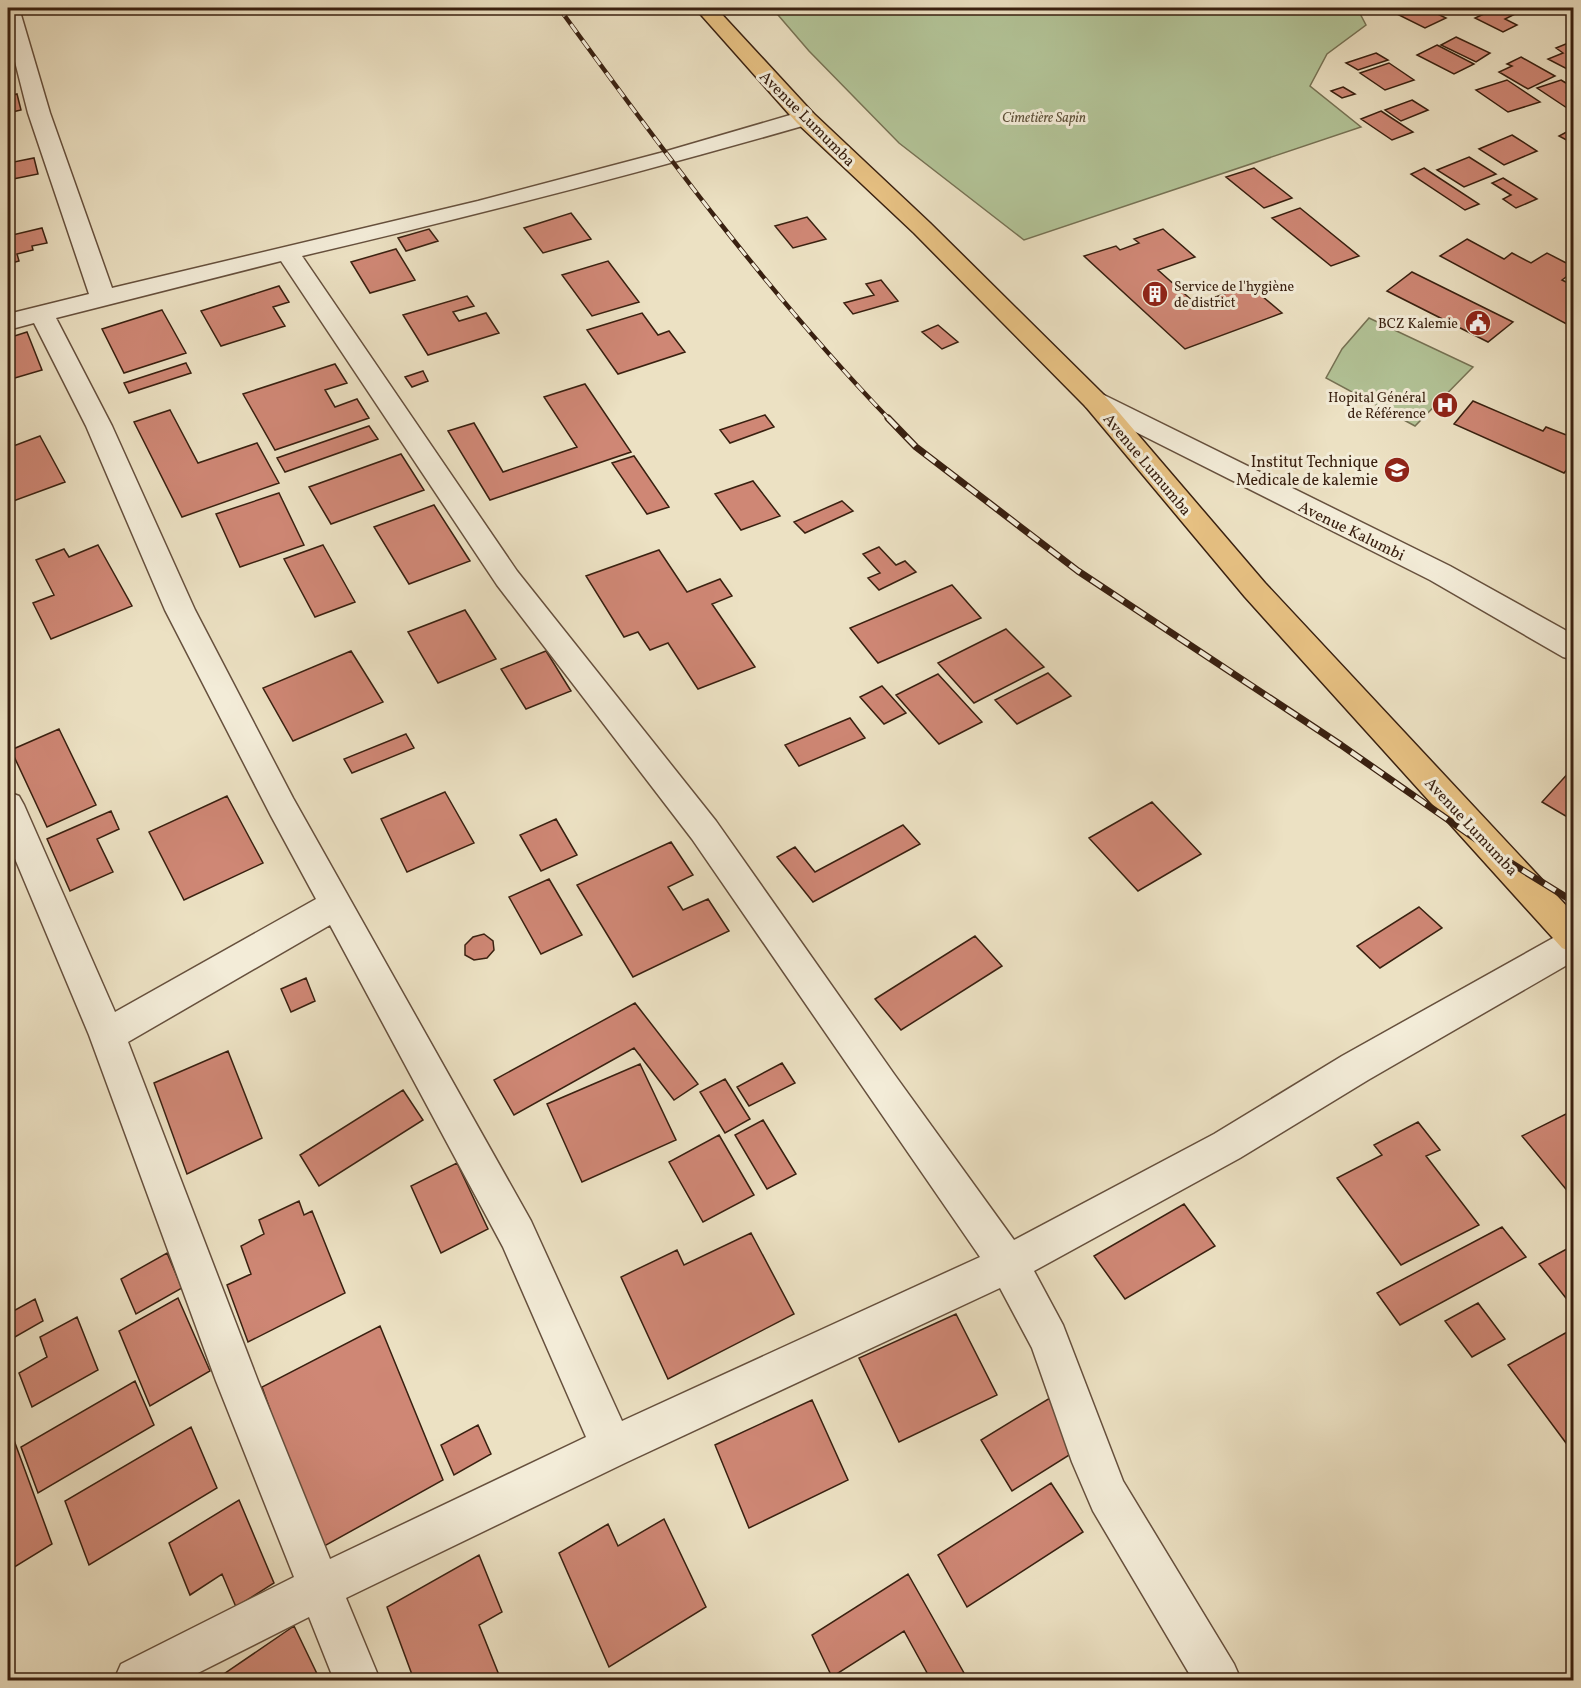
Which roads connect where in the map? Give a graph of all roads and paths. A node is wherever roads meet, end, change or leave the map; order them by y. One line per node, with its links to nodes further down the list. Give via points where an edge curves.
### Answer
1 (9, 8): 5 (street, via 39,113)
2 (705, 8): 3 (highway, Avenue Lumumba)
3 (805, 118): 4 (street, via 481,207); 8 (highway, Avenue Lumumba)
4 (286, 252): 5 (street); 15 (street, via 507,578 704,830)
5 (103, 299): 6 (street)
6 (42, 314): 7 (street); 11 (street, via 99,426 180,610)
7 (8, 322)
8 (1095, 401): 9 (street, Avenue Kalumbi, via 1440,573); 12 (highway, Avenue Lumumba, via 1256,590)
9 (1574, 649)
10 (8, 805): 14 (street)
11 (336, 904): 14 (street); 16 (street, via 517,1234)
12 (1574, 938)
13 (1574, 944): 15 (street, via 1355,1068 1227,1146)
14 (106, 1035): 17 (street, via 237,1380)
15 (1008, 1264): 16 (street); 20 (street, via 1048,1339 1108,1496)
16 (612, 1447): 17 (street)
17 (321, 1587): 18 (street); 19 (street)
18 (137, 1680)
19 (357, 1680)
20 (1218, 1680)

